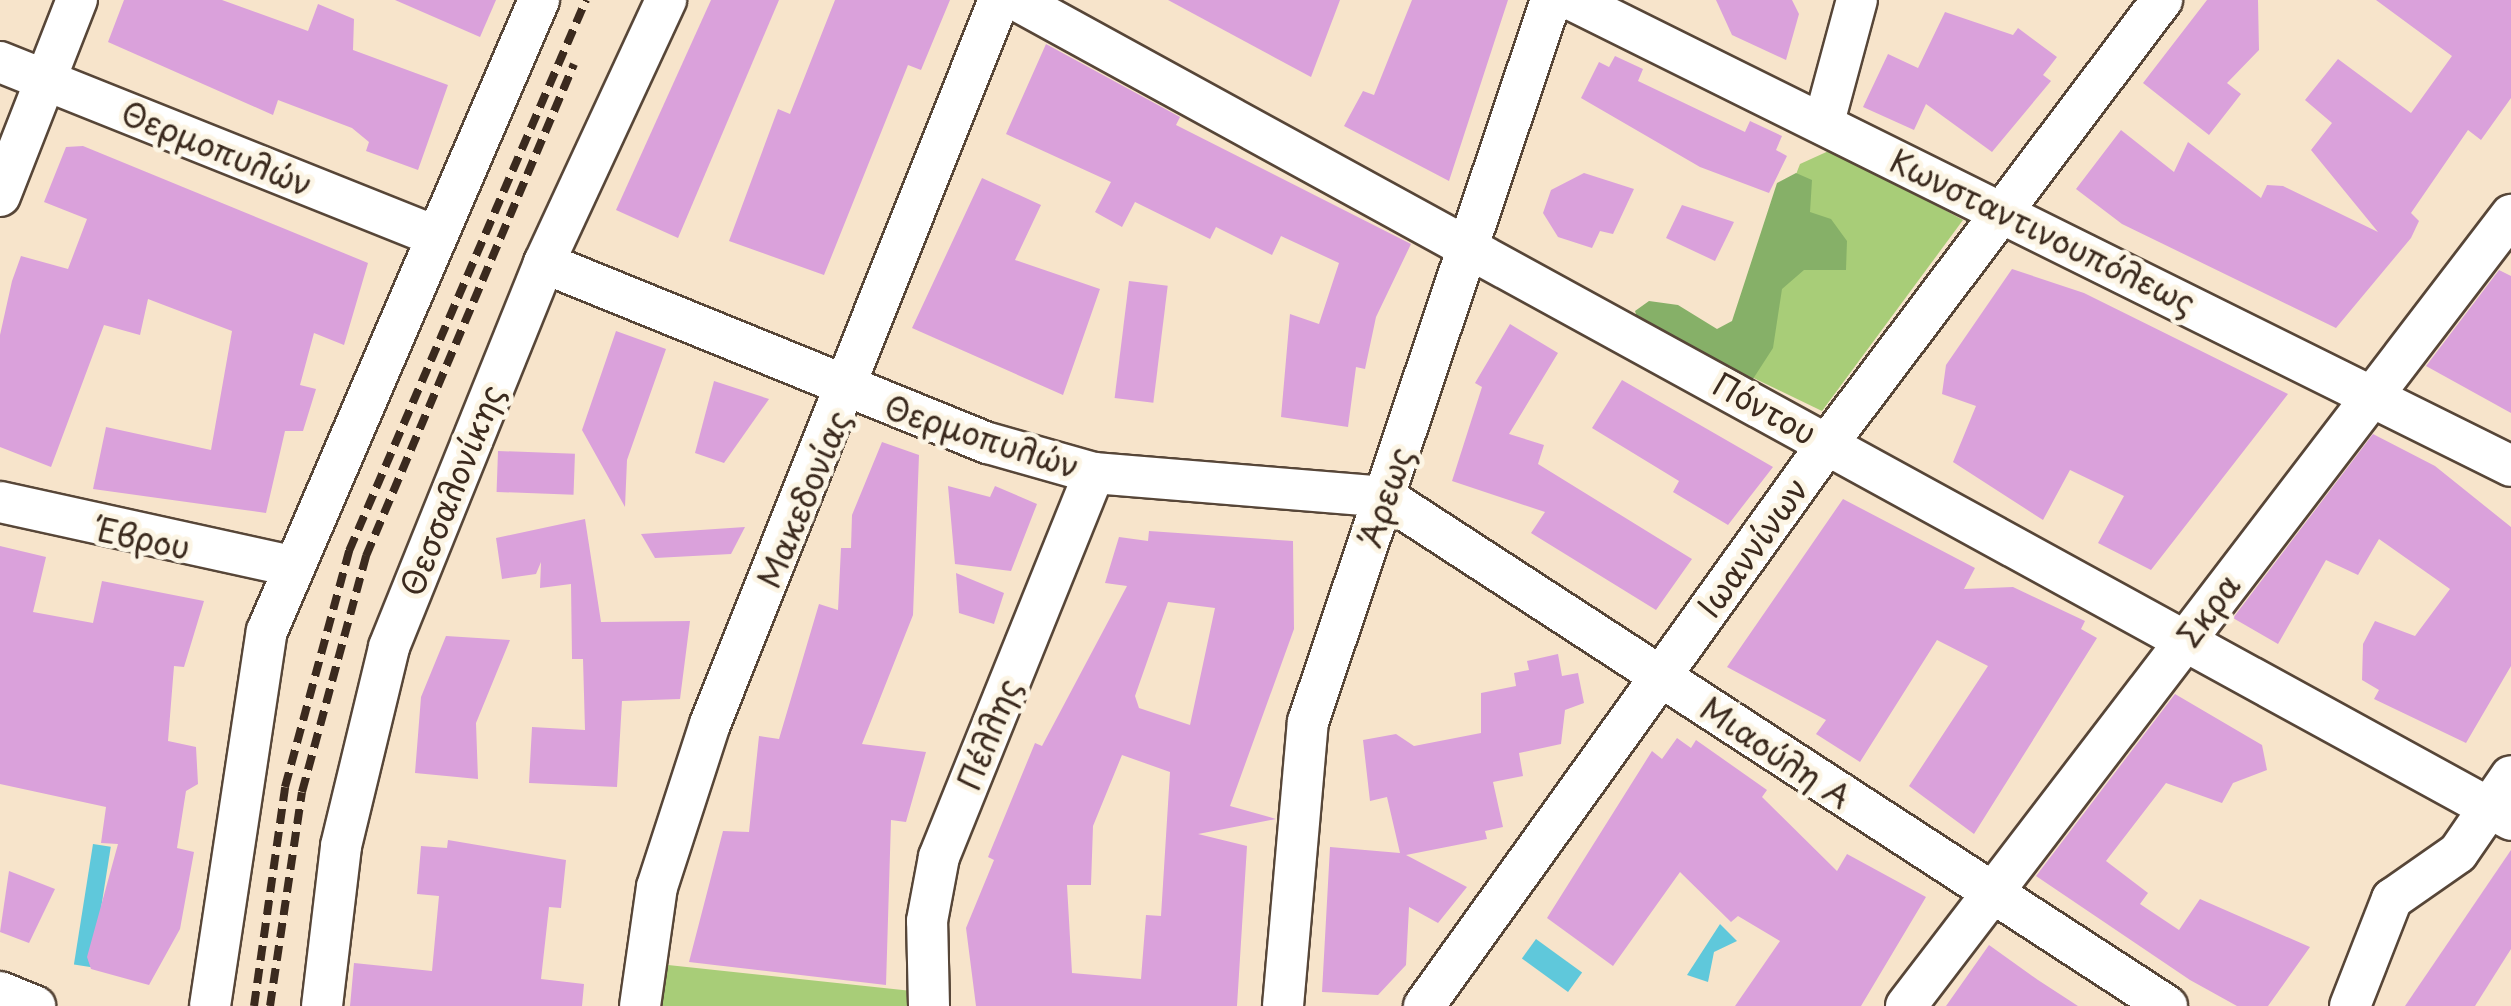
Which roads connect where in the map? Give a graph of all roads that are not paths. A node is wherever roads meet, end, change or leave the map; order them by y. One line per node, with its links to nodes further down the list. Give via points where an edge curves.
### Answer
1 (77, 0): 11 (street)
2 (539, 0): 16 (street)
3 (666, 0): 18 (street, Θεσσαλονίκης)
4 (999, 0): 19 (street, Μακεδονίας)
5 (1016, 0): 17 (street, Πόντου)
6 (1551, 0): 17 (street, Άρεως)
7 (1572, 0): 12 (street, Κωνσταντινουπόλεως)
8 (1857, 0): 12 (street)
9 (2162, 0): 14 (street, Ιωαννίνων)
10 (0, 62): 11 (street, Θερμοπυλών)
11 (47, 80): 13 (street); 16 (street, Θερμοπυλών)
12 (1824, 122): 14 (street, Κωνσταντινουπόλεως)
13 (0, 196)
14 (2004, 213): 20 (street, Κωνσταντινουπόλεως); 21 (street, Ιωαννίνων)
15 (2511, 215): 20 (street, Σκρα)
16 (434, 236): 26 (street)
17 (1468, 248): 21 (street, Πόντου); 24 (street, Άρεως)
18 (544, 263): 19 (street, Θερμοπυλών); 32 (street, Θεσσαλονίκης, via 389,647 341,846)
19 (848, 392): 23 (street, Θερμοπυλών); 33 (street, Μακεδονίας, via 710,724 657,886)
20 (2369, 400): 22 (street, Κωνσταντινουπόλεως); 27 (street, Σκρα)
21 (1828, 443): 27 (street, Πόντου); 28 (street, Ιωαννίνων)
22 (2511, 466)
23 (1094, 472): 24 (street, Θερμοπυλών); 34 (street, Πέλλης, via 938,857 927,921)
24 (1386, 497): 28 (street, Μιαούλη Α); 35 (street, Άρεως, via 1297,779)
25 (0, 502): 26 (street, Έβρου)
26 (290, 566): 31 (street, via 250,702)
27 (2184, 643): 29 (street, Πόντου); 30 (street, Σκρα)
28 (1659, 674): 30 (street, Μιαούλη Α); 36 (street, Ιωαννίνων)
29 (2503, 801): 39 (street, via 2458,853 2392,900)
30 (1991, 895): 37 (street, Σκρα); 38 (street, Μιαούλη Α)
31 (210, 1006)
32 (322, 1006)
33 (640, 1006)
34 (930, 1006)
35 (1284, 1006)
36 (1424, 1006)
37 (1906, 1006)
38 (2168, 1006)
39 (2350, 1006)

